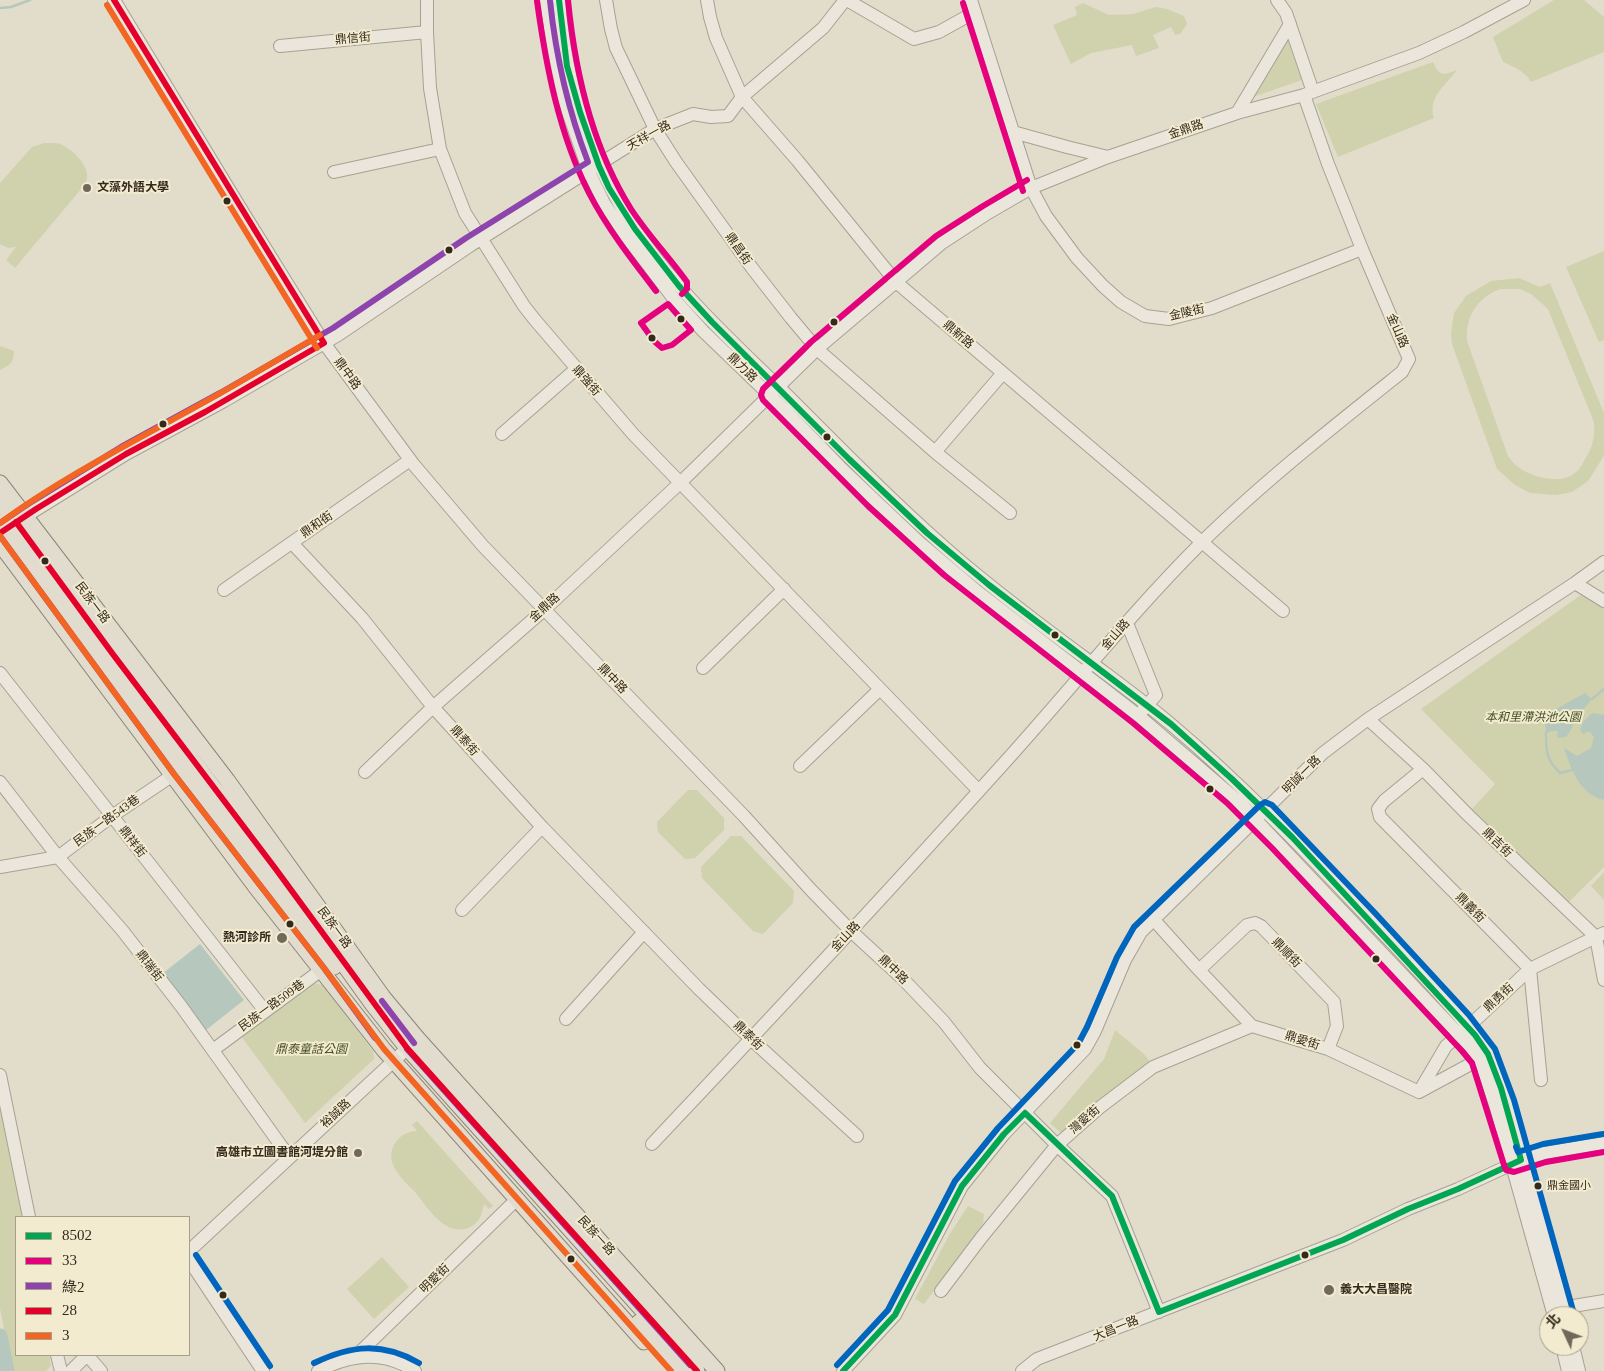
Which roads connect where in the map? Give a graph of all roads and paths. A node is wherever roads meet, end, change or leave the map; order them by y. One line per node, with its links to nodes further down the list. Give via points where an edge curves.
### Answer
1 (114, 0): 27 (street, 鼎中路)
2 (428, 0): 12 (street, 鼎強街)
3 (546, 0): 21 (street, 鼎力路, via 564,100)
4 (559, 0): 21 (street, 鼎力路, via 567,66)
5 (606, 0): 17 (street, 鼎昌街, via 616,48)
6 (707, 0): 15 (street, 鼎新路, via 716,38)
7 (846, 0): 10 (street, via 914,39 939,32); 15 (street, 天祥一路, via 823,28)
8 (1277, 0): 11 (street, 金山路)
9 (1524, 0): 14 (street, 金鼎路, via 1419,53)
10 (973, 6): 18 (street, 金陵街)
11 (1290, 24): 14 (street, 金山路); 16 (street)
12 (426, 32): 13 (street, 鼎信街); 19 (street, 鼎強街, via 430,88)
13 (280, 46)
14 (1308, 93): 16 (street, 金鼎路); 25 (street, 金山路, via 1328,164)
15 (742, 98): 17 (street, 天祥一路, via 728,116 711,118 693,114); 26 (street, 鼎新路)
16 (1237, 113): 20 (street, 金鼎路)
17 (655, 129): 21 (street, 天祥一路); 28 (street, 鼎昌街, via 752,268)
18 (1014, 132): 20 (street); 23 (street, 金陵街)
19 (440, 150): 22 (street); 24 (street, 鼎強街, via 465,213)
20 (1108, 157): 23 (street, 金鼎路)
21 (594, 169): 24 (street, 天祥一路); 31 (street, 鼎力路, via 679,286)
22 (334, 172)
23 (1031, 188): 25 (street, 金陵街, via 1046,216 1077,258 1121,302 1146,316 1169,319 1212,308); 26 (street, 金鼎路, via 942,243)
24 (482, 239): 27 (street, 天祥一路); 29 (street, 鼎強街, via 534,320)
25 (1362, 249): 41 (street, 金山路, via 1409,359 1402,372 1318,439)
26 (896, 282): 28 (street, 金鼎路); 30 (street, 鼎新路)
27 (324, 343): 34 (street, 鼎中路); 39 (street, 天祥一路, via 126,454)
28 (817, 348): 31 (street, 金鼎路); 33 (street, 鼎昌街)
29 (576, 369): 32 (street); 35 (street, 鼎強街)
30 (1003, 373): 33 (street); 41 (street, 鼎新路)
31 (774, 391): 35 (street, 金鼎路); 51 (street, 鼎力路, via 927,533); 54 (street, 鼎力路, via 840,467 919,542)
32 (502, 434)
33 (935, 452): 38 (street, 鼎昌街)
34 (410, 460): 40 (street, 鼎和街); 48 (street, 鼎中路, via 483,546)
35 (681, 482): 45 (street, 鼎強街); 48 (street, 金鼎路)
36 (0, 483): 39 (main road, 民族一路)
37 (0, 501): 39 (main road, 民族一路)
38 (1010, 513)
39 (10, 524): 60 (main road, 民族一路); 63 (main road, 民族一路)
40 (292, 542): 46 (street, 鼎和街); 57 (street, 鼎泰街, via 362,618)
41 (1202, 542): 49 (street, 鼎新路); 50 (street, 金山路)
42 (0, 544): 63 (main road, 民族一路)
43 (1604, 562): 44 (street, 明誠一路)
44 (1576, 582): 47 (street); 59 (street, 明誠一路)
45 (784, 589): 52 (street); 55 (street, 鼎強街)
46 (224, 590)
47 (1604, 602)
48 (545, 610): 57 (street, 金鼎路); 77 (street, 鼎中路)
49 (1283, 610)
50 (1127, 623): 51 (street, 金山路); 56 (street, via 1156,695)
51 (1092, 664): 54 (street, 金山路); 56 (street, 鼎力路)
52 (703, 668)
53 (0, 672): 67 (street, 鼎祥街)
54 (1083, 673): 58 (street, 鼎力路); 66 (street, 金山路)
55 (880, 689): 61 (street); 66 (street, 鼎強街)
56 (1147, 705): 58 (street); 68 (street, 鼎力路, via 1196,746)
57 (434, 707): 64 (street, 金鼎路); 69 (street, 鼎泰街)
58 (1139, 716): 68 (street, 鼎力路)
59 (1368, 719): 62 (street, 鼎吉街); 68 (street, 明誠一路, via 1323,753)
60 (200, 758): 63 (street, 民族一路543巷); 90 (main road, 民族一路)
61 (800, 766)
62 (1423, 769): 78 (street, 鼎吉街, via 1468,815); 80 (street, 鼎義街, via 1384,800 1378,809 1380,817)
63 (176, 772): 67 (street, 民族一路543巷); 79 (main road, 民族一路)
64 (364, 772)
65 (0, 782): 70 (street, 鼎瑞街)
66 (979, 791): 77 (street, 金山路)
67 (112, 816): 70 (street, 民族一路543巷); 83 (street, 鼎祥街)
68 (1261, 816): 73 (street); 74 (street, 明誠一路); 75 (street)
69 (542, 827): 72 (street); 76 (street, 鼎泰街)
70 (58, 857): 71 (street, 民族一路543巷); 89 (street, 鼎瑞街, via 122,930)
71 (0, 867)
72 (462, 910)
73 (1369, 919): 75 (street); 86 (street)
74 (1154, 920): 81 (street, 鼎愛街); 95 (street, 明誠一路, via 1142,932 1125,960 1085,1049)
75 (1359, 929): 86 (street)
76 (644, 932): 84 (street); 87 (street, 鼎泰街)
77 (852, 932): 87 (street, 金山路); 95 (street, 鼎中路, via 901,977 944,1022 980,1068)
78 (1600, 935): 80 (street, 鼎勇街); 82 (street)
79 (326, 966): 83 (street, 民族一路509巷); 90 (main road, 民族一路)
80 (1530, 969): 86 (street, 鼎勇街); 93 (street)
81 (1199, 970): 85 (street, 鼎愛街); 88 (street, 鼎順街, via 1247,925 1254,923 1260,926 1334,1002 1337,1026)
82 (1604, 980)
83 (265, 1010): 89 (street, 民族一路509巷)
84 (566, 1019)
85 (1252, 1026): 88 (street, 鼎愛街); 99 (street, 灣愛街, via 1153,1067)
86 (1464, 1031): 91 (street); 94 (street, 鼎勇街, via 1446,1046); 101 (street, via 1488,1054 1506,1102)
87 (751, 1039): 96 (street, 鼎泰街); 98 (street, 金山路)
88 (1328, 1049): 94 (street, 鼎愛街)
89 (214, 1050): 100 (street, 鼎瑞街)
90 (404, 1051): 100 (street, 裕誠路); 102 (main road, 民族一路); 117 (main road, 民族一路)
91 (1480, 1059): 94 (street); 101 (street)
92 (0, 1075): 103 (street)
93 (1541, 1080)
94 (1419, 1092)
95 (1025, 1113): 99 (street, 鼎中路); 126 (street, 明誠一路, via 962,1186 895,1315)
96 (857, 1136)
97 (1604, 1143): 101 (street, 大昌一路)
98 (652, 1144)
99 (1057, 1145): 106 (street, 灣愛街); 110 (street, 鼎中路, via 1112,1196)
100 (290, 1156): 104 (street, 裕誠路)
101 (1517, 1161): 108 (street); 110 (street, 大昌一路, via 1343,1240)
102 (516, 1200): 116 (street, 明愛街); 117 (main road, 民族一路)
103 (28, 1216)
104 (190, 1251)
105 (190, 1262): 121 (street)
106 (941, 1291)
107 (1604, 1301): 109 (street)
108 (1557, 1306)
109 (1584, 1306)
110 (1159, 1312): 127 (street, 大昌一路, via 1037,1359)
111 (57, 1356): 118 (street)
112 (86, 1356): 119 (street)
113 (88, 1356): 120 (street)
114 (1564, 1356): 128 (street)
115 (1576, 1356): 129 (street)
116 (355, 1358): 122 (street); 123 (street, via 382,1358)
117 (679, 1363): 124 (main road, 民族一路); 125 (main road, 民族一路)
118 (61, 1371)
119 (71, 1371)
120 (100, 1371)
121 (263, 1371)
122 (318, 1371)
123 (415, 1371)
124 (697, 1371)
125 (717, 1371)
126 (843, 1371)
127 (1022, 1371)
128 (1568, 1371)
129 (1580, 1371)

